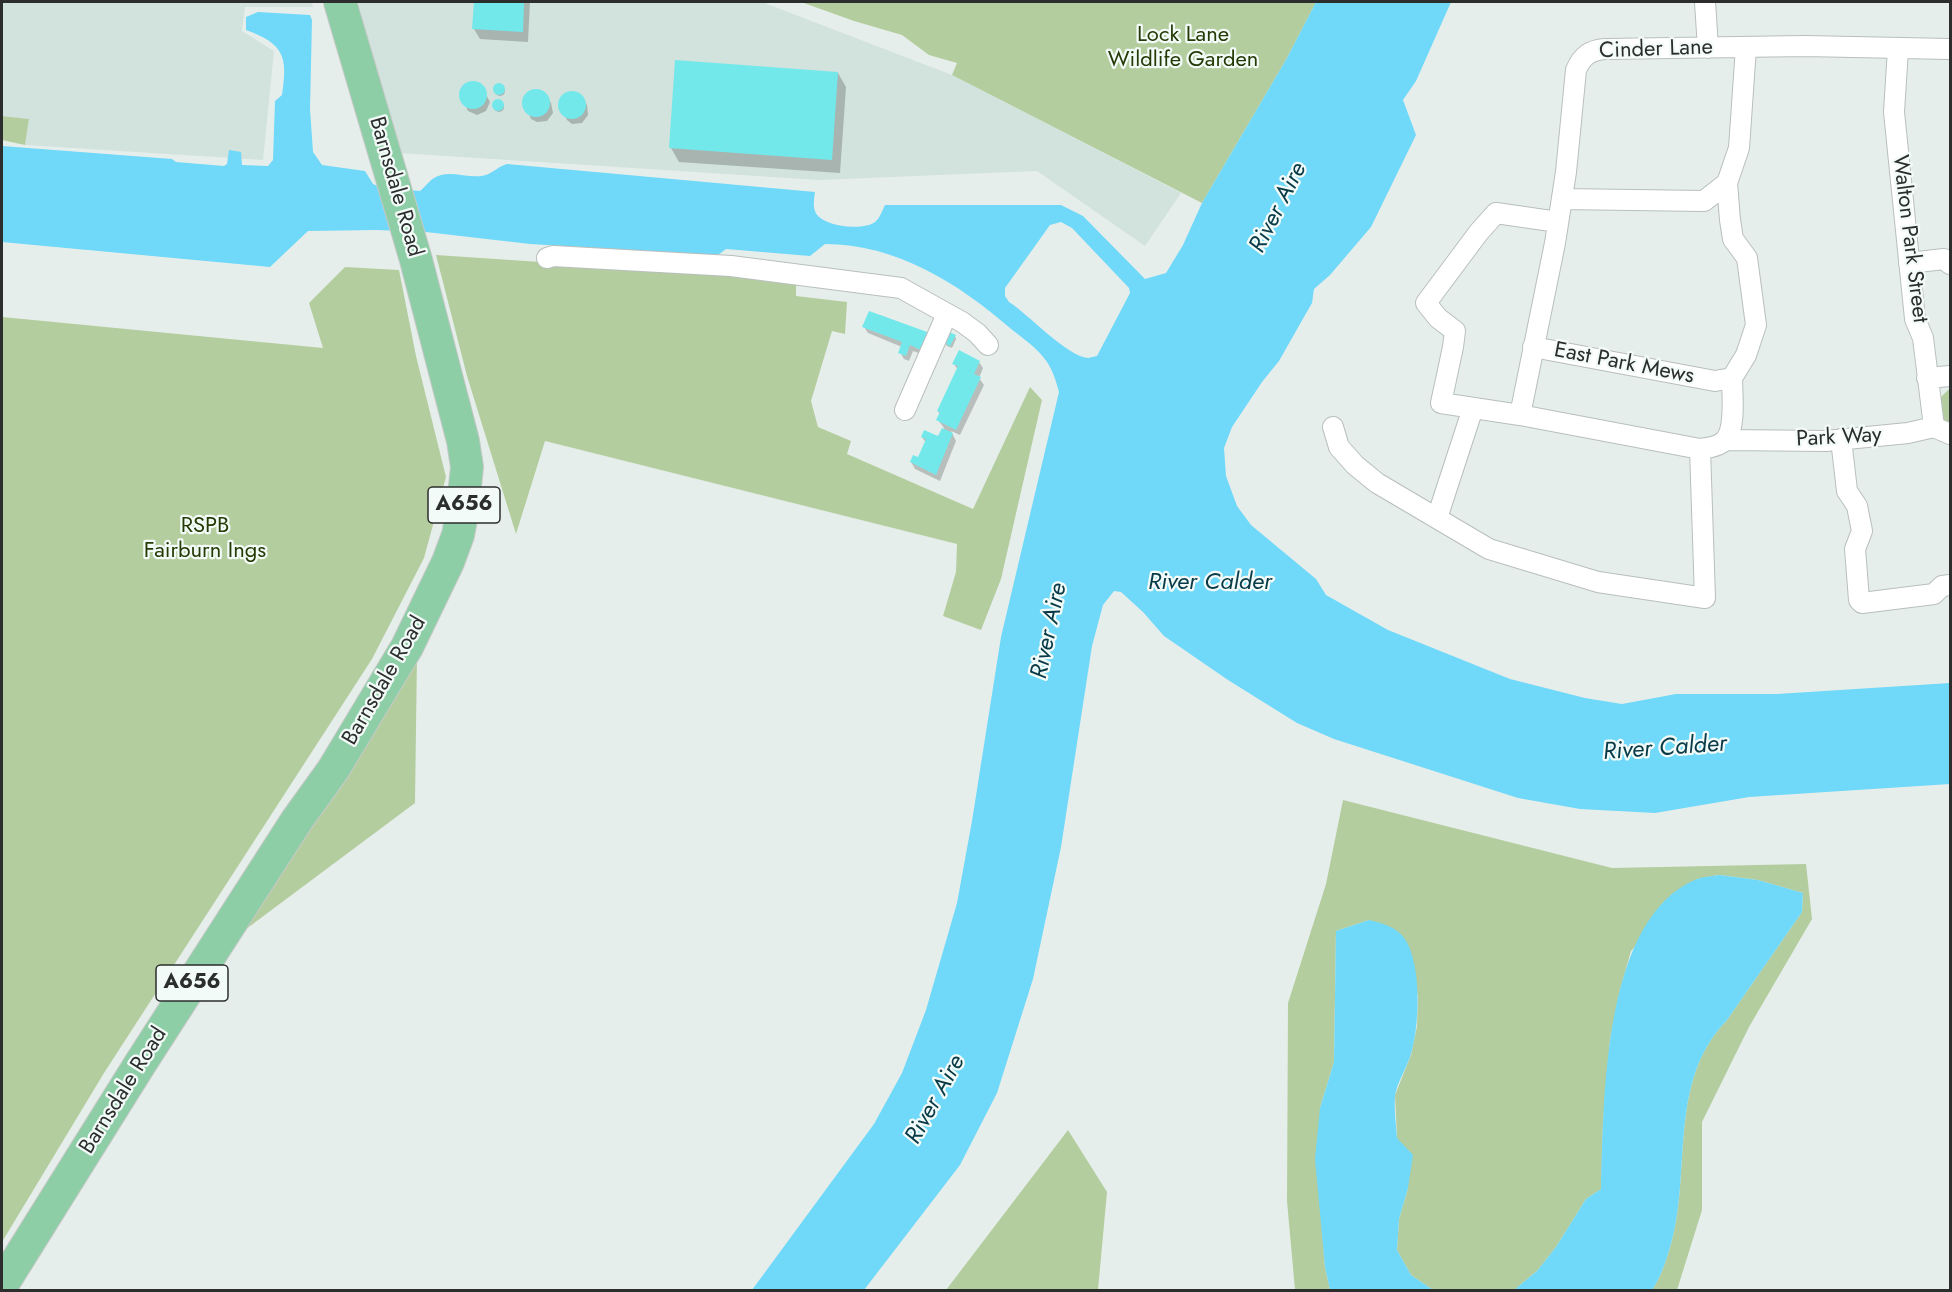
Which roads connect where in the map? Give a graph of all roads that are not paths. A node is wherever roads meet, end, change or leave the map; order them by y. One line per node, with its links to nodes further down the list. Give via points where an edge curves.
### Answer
1 (340, 2): 29 (main road, Barnsdale Road / A656, via 411,243 463,441 467,467 458,535 407,647 359,728 140,1064)
2 (1705, 2): 4 (street)
3 (1746, 47): 4 (street, Cinder Lane); 5 (street, Cinder Lane); 7 (street, via 1739,148)
4 (1708, 48): 8 (street, Cinder Lane, via 1597,49 1584,57 1576,70)
5 (1898, 49): 6 (street, Cinder Lane); 11 (street, Walton Park Street, via 1894,112)
6 (1950, 49)
7 (1727, 183): 8 (street, via 1704,201); 18 (street, via 1733,239 1747,258 1756,325 1746,355)
8 (1562, 199): 9 (street, Cinder Lane)
9 (1558, 222): 15 (street, Cinder Lane); 19 (street, Park Way, via 1496,213 1426,303 1455,331 1442,403)
10 (547, 258): 13 (street, via 731,266 856,281 901,288)
11 (1909, 263): 12 (street, via 1944,259); 17 (street, Walton Park Street)
12 (1950, 264)
13 (947, 314): 14 (street); 20 (street)
14 (988, 345)
15 (1533, 347): 18 (street, East Park Mews); 21 (street, Cinder Lane)
16 (1950, 376): 17 (street)
17 (1927, 378): 23 (street, Walton Park Street)
18 (1724, 379): 24 (street, via 1732,425)
19 (1473, 408): 21 (street, Park Way); 27 (street)
20 (905, 410)
21 (1520, 415): 26 (street, Park Way)
22 (1333, 427): 27 (street, via 1339,447 1355,465 1377,483)
23 (1942, 430): 25 (street, Park Way)
24 (1726, 440): 25 (street, Park Way); 26 (street, Park Way)
25 (1841, 440): 28 (street, via 1847,491 1857,506 1862,531 1855,549 1859,600 1862,603 1934,594 1942,586)
26 (1700, 449): 27 (street, via 1705,598 1598,582 1489,549)
27 (1437, 518)
28 (1950, 585)
29 (2, 1285)

